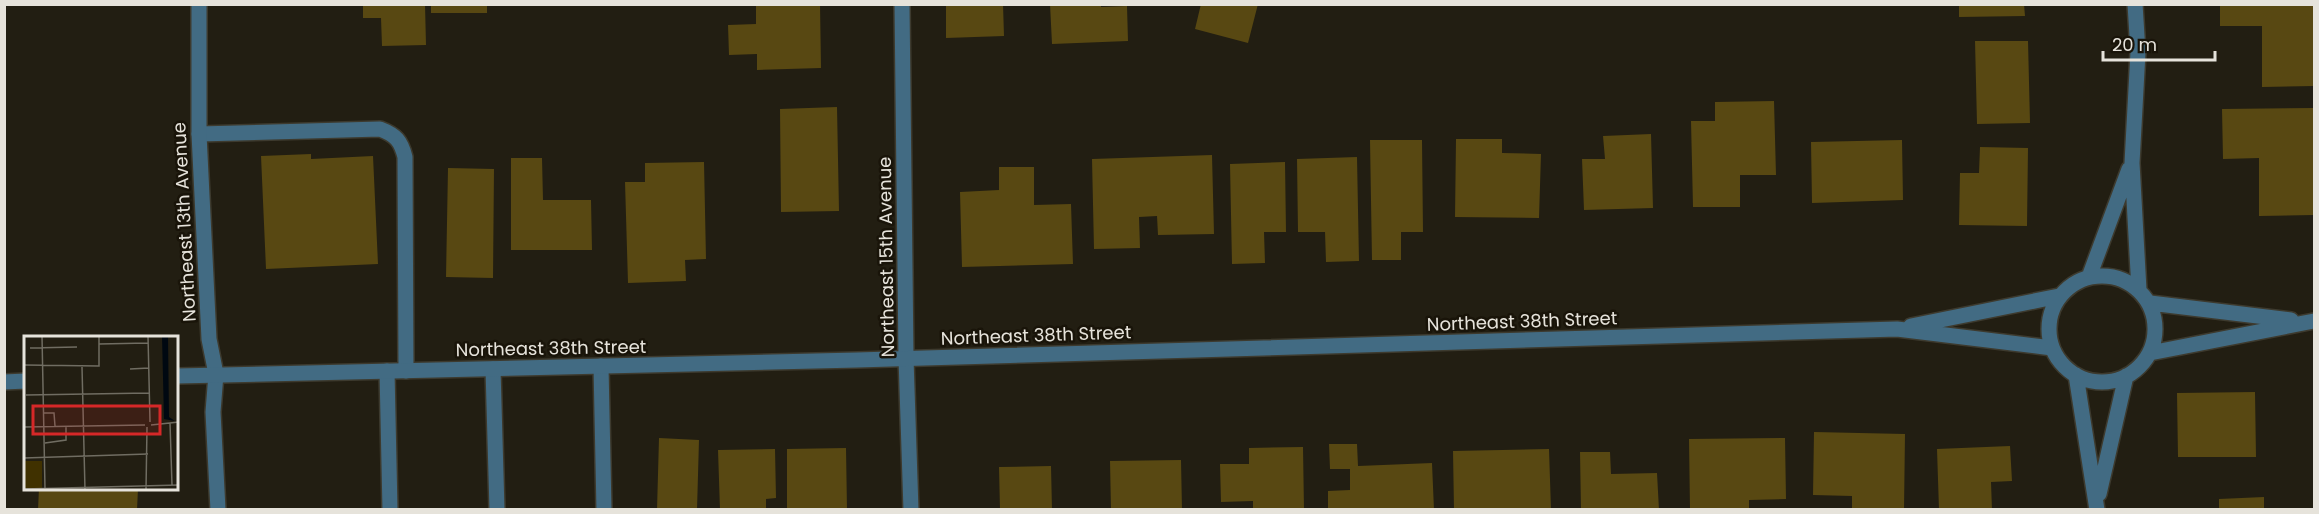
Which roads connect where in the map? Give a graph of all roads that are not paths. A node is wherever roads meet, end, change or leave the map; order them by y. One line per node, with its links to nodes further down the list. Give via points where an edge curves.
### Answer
1 (199, 4): 4 (street, Northeast 13th Avenue)
2 (902, 4): 14 (street, Northeast 15th Avenue)
3 (2135, 4): 5 (street, via 2138,52)
4 (199, 134): 18 (street, via 380,129 395,135 405,157); 19 (street, Northeast 13th Avenue, via 209,339)
5 (2132, 163): 6 (street); 7 (street)
6 (2089, 277): 7 (street, via 2124,280); 8 (street)
7 (2139, 290): 9 (street)
8 (2060, 296): 11 (street, Northeast 38th Street); 12 (street, via 2051,313)
9 (2150, 303): 10 (street); 13 (street, via 2155,336)
10 (2310, 321): 13 (street)
11 (1897, 329): 12 (street, Northeast 38th Street); 14 (street, Northeast 38th Street)
12 (2052, 348): 20 (street, via 2062,364)
13 (2150, 353): 22 (street)
14 (906, 358): 15 (street, Northeast 38th Street); 30 (street, Northeast 15th Avenue)
15 (601, 366): 16 (street, Northeast 38th Street); 29 (street)
16 (493, 369): 18 (street, Northeast 38th Street); 28 (street)
17 (387, 371): 18 (street, Northeast 38th Street); 19 (street, Northeast 38th Street); 27 (street)
18 (406, 371)
19 (216, 374): 21 (street, Northeast 38th Street); 26 (street, Northeast 13th Avenue, via 213,412)
20 (2076, 375): 22 (street, via 2092,381); 25 (street)
21 (178, 376)
22 (2126, 376): 25 (street)
23 (24, 381): 24 (street)
24 (4, 382)
25 (2097, 506)
26 (218, 510)
27 (390, 510)
28 (497, 510)
29 (604, 510)
30 (911, 510)

